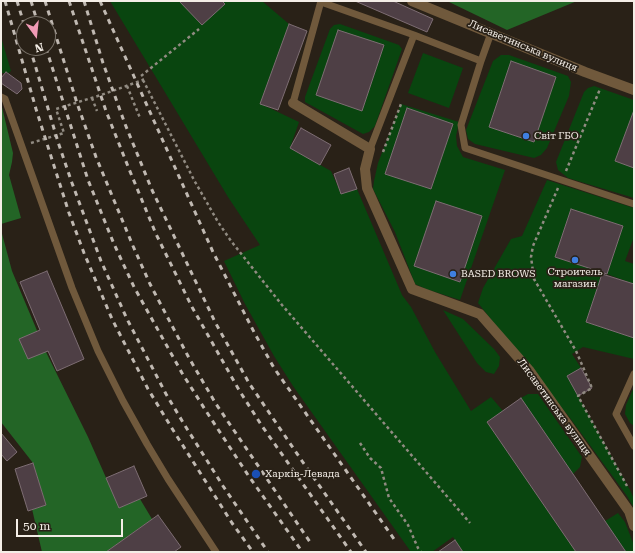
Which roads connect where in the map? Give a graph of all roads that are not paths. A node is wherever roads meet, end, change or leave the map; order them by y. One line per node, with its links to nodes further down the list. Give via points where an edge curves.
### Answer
1 (412, 1): 3 (street, Лисаветинська вулиця)
2 (321, 2): 4 (lane); 8 (lane)
3 (491, 33): 5 (lane); 6 (street, Лисаветинська вулиця)
4 (414, 35): 5 (lane); 9 (lane)
5 (481, 61): 10 (lane, via 461,125 465,148)
6 (634, 90)
7 (1, 97): 14 (lane, via 5,99 72,288 98,351 147,444)
8 (292, 103): 9 (street)
9 (370, 149): 13 (street, Лисаветинська вулиця, via 365,169 367,188 412,289 480,314 529,370 628,511)
10 (634, 204)
11 (634, 374): 12 (lane, via 616,414)
12 (634, 446)
13 (634, 526)
14 (216, 552)

